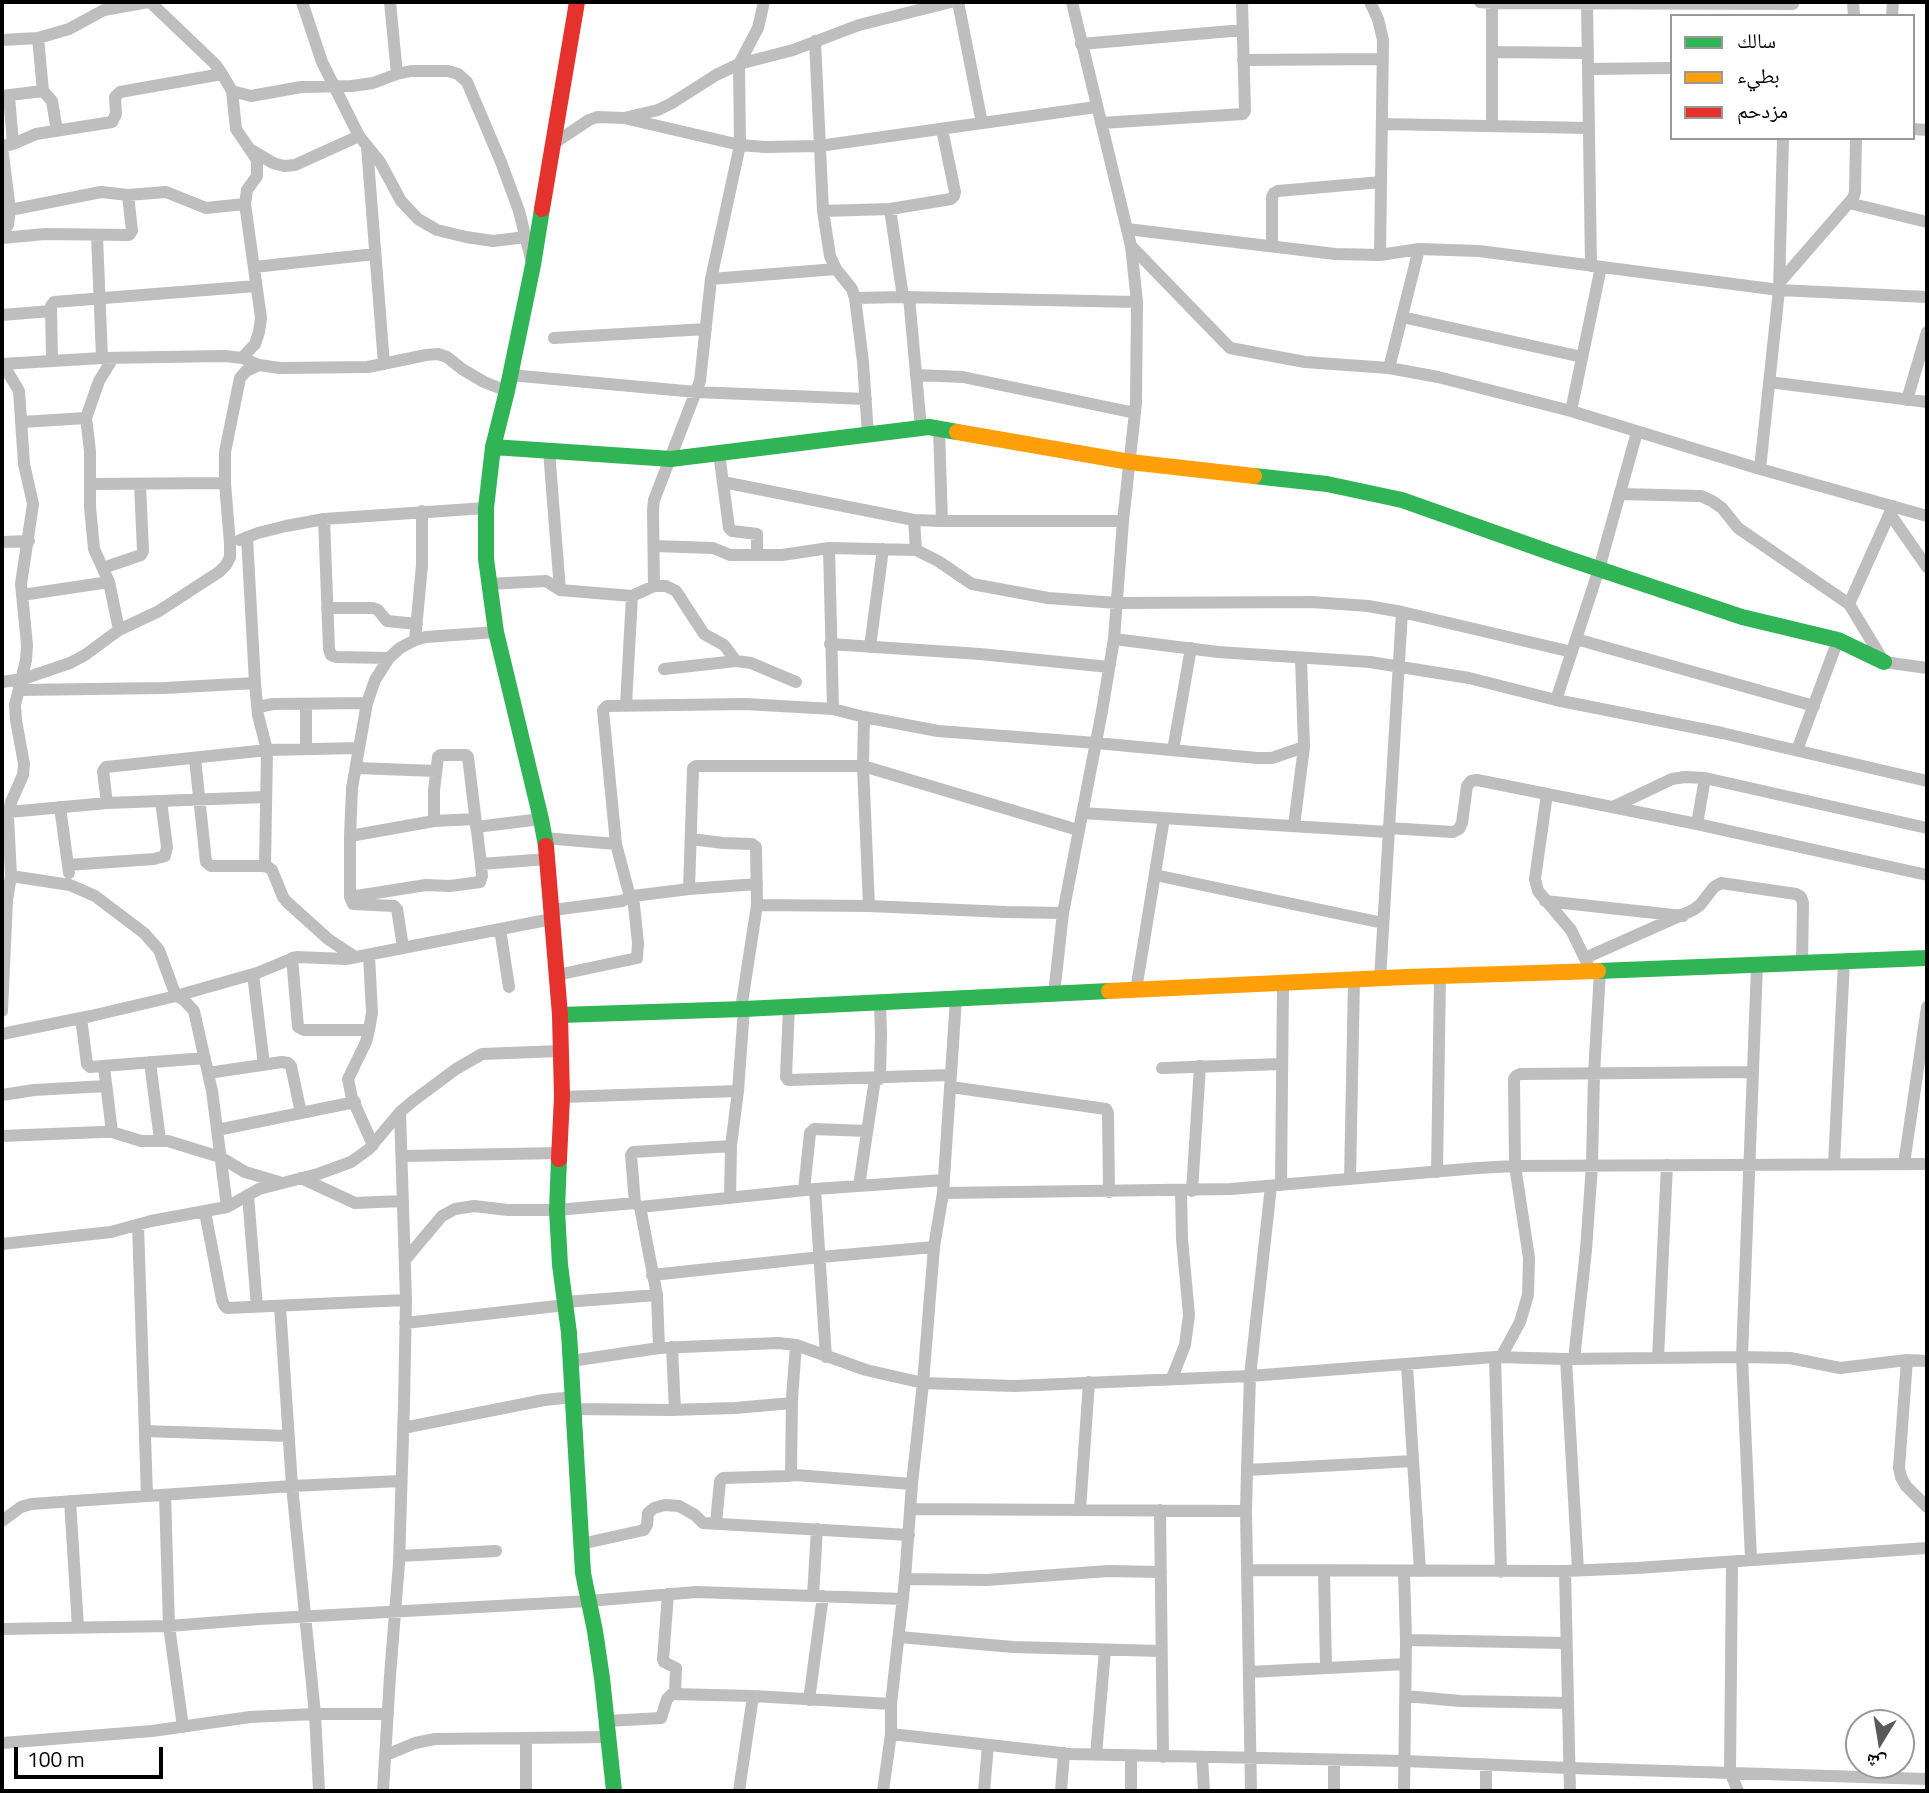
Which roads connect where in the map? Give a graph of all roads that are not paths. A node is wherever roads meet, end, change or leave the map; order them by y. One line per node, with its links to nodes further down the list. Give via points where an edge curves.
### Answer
1 (149, 2): 16 (street, via 104,10 69,29); 27 (street)
2 (302, 2): 29 (street)
3 (390, 2): 28 (street)
4 (577, 2): 45 (street)
5 (764, 2): 24 (street, via 758,28)
6 (951, 2): 18 (street)
7 (958, 2): 35 (street)
8 (1072, 2): 19 (street)
9 (1242, 2): 15 (street)
10 (1370, 2): 22 (street, via 1383,40)
11 (1587, 2): 12 (street); 13 (street); 21 (street)
12 (1486, 3): 20 (street)
13 (1732, 3): 14 (street)
14 (1793, 7)
15 (1242, 30): 19 (street); 23 (street)
16 (38, 38): 17 (street); 30 (street)
17 (2, 40)
18 (815, 41): 24 (street); 48 (street)
19 (1081, 44): 33 (street)
20 (1492, 52): 21 (street); 38 (street)
21 (1588, 53): 26 (street)
22 (1382, 59): 23 (street); 37 (street)
23 (1243, 60): 36 (street, via 1245,111 1241,115)
24 (739, 64): 34 (street, via 673,103); 46 (street)
25 (1670, 68): 26 (street)
26 (1588, 69): 39 (street)
27 (222, 74): 31 (street); 41 (street, via 120,92 115,97 112,122)
28 (397, 74): 29 (street, via 373,83); 61 (street, via 448,71 467,82)
29 (335, 86): 31 (street, via 251,96); 44 (street)
30 (43, 91): 32 (street); 41 (street, via 52,101)
31 (232, 91): 49 (street, via 236,129)
32 (5, 96): 47 (street)
33 (1096, 107): 35 (street); 36 (street)
34 (624, 118): 45 (street, via 597,117); 46 (street)
35 (982, 123): 40 (street)
36 (1101, 123): 58 (street)
37 (1382, 124): 38 (street); 50 (street)
38 (1492, 126): 39 (street)
39 (1590, 128): 69 (street)
40 (942, 129): 48 (street); 54 (street, via 954,197)
41 (57, 131): 47 (street, via 30,135)
42 (1783, 140): 73 (street)
43 (1856, 140): 52 (street, via 1855,191)
44 (363, 141): 49 (street, via 284,166); 61 (street, via 401,201 418,219 437,230 466,237 494,241); 65 (street)
45 (554, 144): 67 (street)
46 (740, 145): 48 (street); 71 (street)
47 (6, 146): 55 (street)
48 (819, 146): 56 (street)
49 (250, 149): 53 (street, via 258,170)
50 (1381, 182): 63 (street, via 1274,193); 66 (street)
51 (128, 195): 53 (street, via 166,192 206,208); 55 (street, via 101,192); 60 (street, via 131,234)
52 (1849, 203): 57 (street); 73 (street)
53 (244, 204): 68 (street)
54 (890, 209): 56 (street); 74 (street)
55 (10, 211): 59 (street)
56 (823, 211): 70 (street)
57 (1927, 222)
58 (1128, 229): 62 (street); 63 (street)
59 (2, 236): 60 (street)
60 (97, 236): 77 (street)
61 (526, 237): 67 (street)
62 (1131, 246): 78 (street); 92 (street, via 1230,348 1305,362)
63 (1272, 246): 66 (street)
64 (1419, 249): 66 (street); 69 (street, via 1479,251); 81 (street)
65 (375, 254): 68 (street); 90 (street)
66 (1380, 255)
67 (533, 265): 95 (street)
68 (254, 267): 72 (street)
69 (1596, 267): 73 (street); 85 (street)
70 (836, 269): 71 (street); 76 (street)
71 (711, 279): 82 (street)
72 (256, 286): 77 (street); 87 (street, via 259,332)
73 (1779, 287): 75 (street); 94 (street)
74 (906, 297): 76 (street); 78 (street); 93 (street)
75 (1927, 297)
76 (855, 298): 97 (street)
77 (99, 299): 79 (street, via 54,302); 86 (street)
78 (1137, 302): 101 (street)
79 (51, 311): 80 (street); 88 (street)
80 (2, 315)
81 (1402, 317): 85 (street); 92 (street)
82 (706, 328): 84 (street); 96 (street)
83 (1927, 332): 98 (street)
84 (554, 338)
85 (1582, 357): 100 (street)
86 (108, 358): 87 (street); 88 (street); 102 (street)
87 (242, 358): 91 (street)
88 (52, 361): 89 (street)
89 (2, 364): 103 (street, via 19,391)
90 (384, 364): 91 (street); 95 (street, via 438,354 484,382)
91 (259, 365): 115 (street, via 246,371 237,388 225,452)
92 (1389, 368): 100 (street)
93 (916, 375): 101 (street, via 963,377); 104 (street)
94 (1769, 382): 98 (street); 113 (street)
95 (508, 383): 96 (street); 108 (street)
96 (696, 392): 97 (street); 111 (street)
97 (866, 399): 107 (street)
98 (1907, 400): 99 (street)
99 (1927, 402)
100 (1571, 411): 106 (street)
101 (1135, 413): 112 (street)
102 (86, 418): 103 (street); 116 (street)
103 (22, 422): 128 (street, via 24,464 33,504)
104 (921, 428): 105 (street); 107 (street)
105 (939, 429): 112 (street); 126 (street)
106 (1637, 432): 113 (street); 118 (street)
107 (869, 435): 110 (street)
108 (493, 447): 109 (street); 119 (street)
109 (549, 451): 111 (street); 142 (street)
110 (719, 453): 111 (street); 114 (street)
111 (671, 459): 131 (street, via 654,500)
112 (1130, 462): 125 (street); 138 (street, via 1367,492)
113 (1760, 469): 120 (street)
114 (723, 482): 124 (street); 135 (street, via 729,528 757,534)
115 (225, 483): 117 (street); 130 (street)
116 (90, 484): 117 (street); 137 (street, via 94,549)
117 (140, 484): 137 (street, via 141,555)
118 (1620, 494): 138 (street); 146 (street, via 1701,496 1712,501 1738,528)
119 (486, 508): 121 (street); 140 (street)
120 (1892, 510): 122 (street); 136 (street); 146 (street)
121 (422, 511): 123 (street); 149 (street)
122 (1927, 516)
123 (324, 519): 127 (street); 147 (street)
124 (915, 520): 126 (street); 134 (street)
125 (1123, 521): 126 (street); 145 (street)
126 (942, 522)
127 (247, 537): 130 (street); 170 (street)
128 (29, 541): 129 (street); 143 (street)
129 (2, 542)
130 (230, 544): 150 (street, via 230,557 219,572 159,611)
131 (654, 546): 135 (street); 141 (street)
132 (829, 548): 133 (street); 135 (street); 156 (street)
133 (883, 549): 134 (street); 157 (street)
134 (916, 550): 145 (street, via 975,585 1048,598)
135 (757, 555)
136 (1927, 567)
137 (103, 568): 139 (street)
138 (1599, 569): 153 (street); 155 (street, via 1742,617)
139 (109, 582): 143 (street); 150 (street)
140 (488, 584): 142 (street, via 546,581); 151 (street)
141 (654, 586): 144 (street); 162 (street, via 676,591 705,634 726,647)
142 (560, 590): 144 (street)
143 (22, 595): 171 (street, via 27,645)
144 (632, 596): 175 (street)
145 (1117, 603): 148 (street, via 1312,602); 152 (street)
146 (1849, 604): 163 (street)
147 (327, 608): 149 (street, via 373,608 384,620); 160 (street, via 331,655)
148 (1402, 612): 159 (street); 165 (street)
149 (417, 624): 154 (street)
150 (119, 630): 171 (street, via 69,663)
151 (496, 632): 154 (street); 203 (street)
152 (1114, 639): 158 (street); 164 (street)
153 (1576, 639): 159 (street); 176 (street)
154 (415, 640): 160 (street)
155 (1838, 640): 163 (street); 176 (street)
156 (830, 644): 157 (street); 178 (street)
157 (870, 647): 164 (street)
158 (1191, 648): 161 (street); 185 (street)
159 (1572, 652): 172 (street)
160 (389, 658): 173 (street)
161 (1301, 658): 165 (street); 181 (street)
162 (736, 661): 167 (street); 169 (street)
163 (1884, 662): 166 (street)
164 (1109, 667): 180 (street)
165 (1398, 667): 172 (street, via 1469,678); 210 (street)
166 (1927, 668)
167 (664, 669)
168 (2, 682): 171 (street)
169 (796, 682)
170 (255, 683): 171 (street, via 164,688); 177 (street)
171 (21, 684): 200 (street, via 15,705 23,775)
172 (1556, 700): 186 (street)
173 (367, 703): 174 (street); 182 (street)
174 (306, 704): 177 (street); 183 (street)
175 (626, 705): 178 (street); 214 (street, via 603,710)
176 (1814, 706): 186 (street)
177 (258, 707): 184 (street)
178 (833, 709): 179 (street)
179 (864, 717): 180 (street, via 928,730); 188 (street)
180 (1096, 743): 185 (street); 201 (street)
181 (1304, 747): 185 (street, via 1265,758); 207 (street)
182 (359, 748): 183 (street); 189 (street)
183 (306, 749): 184 (street)
184 (267, 750): 187 (street); 194 (street)
185 (1173, 750)
186 (1797, 750): 192 (street)
187 (195, 758): 195 (street); 197 (street, via 106,767)
188 (863, 766): 209 (street); 213 (street, via 694,766); 230 (street)
189 (356, 768): 190 (street); 211 (street)
190 (436, 771): 204 (street); 205 (street, via 440,755 468,757)
191 (1705, 778): 199 (street, via 1672,779); 206 (street); 208 (street)
192 (1927, 780)
193 (1547, 794): 199 (street); 210 (street, via 1477,780 1467,786 1459,829); 228 (street, via 1535,879)
194 (267, 797): 195 (street); 218 (street)
195 (198, 800): 196 (street); 218 (street, via 206,862 211,866)
196 (161, 801): 197 (street); 217 (street, via 165,856)
197 (107, 803): 198 (street)
198 (60, 807): 200 (street); 217 (street)
199 (1613, 807): 206 (street)
200 (9, 812): 220 (street)
201 (1082, 813): 202 (street); 209 (street)
202 (1164, 818): 207 (street); 219 (street)
203 (541, 819): 205 (street); 212 (street)
204 (434, 821): 205 (street); 211 (street)
205 (476, 823): 216 (street)
206 (1698, 824): 221 (street)
207 (1294, 826): 210 (street)
208 (1927, 828)
209 (1078, 830): 231 (street)
210 (1388, 830): 234 (street)
211 (350, 836): 226 (street)
212 (544, 838): 214 (street); 215 (street)
213 (691, 839): 222 (street, via 755,845); 224 (street)
214 (616, 844): 225 (street)
215 (548, 859): 216 (street); 232 (street)
216 (481, 864): 226 (street, via 479,883 426,885)
217 (68, 865): 223 (street)
218 (265, 866): 237 (street, via 272,870 287,902 328,940)
219 (1155, 875): 234 (street); 251 (street)
220 (11, 876): 223 (street); 227 (street)
221 (1927, 876)
222 (757, 884): 224 (street); 229 (street)
223 (70, 885): 253 (street, via 95,896 153,942)
224 (689, 890): 225 (street)
225 (631, 896): 232 (street); 245 (street, via 637,958)
226 (350, 897): 236 (street, via 353,904 394,906)
227 (4, 900): 259 (street)
228 (1545, 901): 233 (street); 243 (street, via 1572,930)
229 (757, 905): 230 (street); 258 (street)
230 (869, 906): 231 (street)
231 (1063, 913): 252 (street)
232 (552, 914): 235 (street); 245 (street)
233 (1683, 916): 241 (street, via 1721,883 1796,894 1803,903); 243 (street)
234 (1383, 923): 247 (street)
235 (500, 929): 236 (street); 250 (street)
236 (403, 947): 237 (street)
237 (362, 956): 238 (street); 262 (street, via 372,1013)
238 (292, 958): 244 (street); 262 (street, via 298,1027)
239 (1927, 958): 240 (street)
240 (1844, 961): 241 (street); 294 (street)
241 (1802, 964): 242 (street)
242 (1757, 966): 243 (street); 272 (street)
243 (1592, 967): 246 (street); 274 (street)
244 (253, 974): 253 (street); 268 (street)
245 (557, 975): 260 (street)
246 (1440, 976): 247 (street); 301 (street)
247 (1380, 979): 248 (street)
248 (1354, 981): 249 (street); 303 (street)
249 (1283, 983): 251 (street); 267 (street)
250 (509, 987)
251 (1136, 990): 252 (street)
252 (1054, 994): 254 (street)
253 (176, 996): 261 (street); 265 (street, via 194,1011)
254 (957, 999): 255 (street); 276 (street)
255 (880, 1002): 256 (street); 275 (street)
256 (789, 1007): 258 (street); 275 (street, via 787,1080)
257 (1927, 1007): 295 (street)
258 (743, 1009): 260 (street); 278 (street)
259 (2, 1011)
260 (560, 1015): 264 (street)
261 (81, 1018): 263 (street); 270 (street, via 88,1063)
262 (369, 1030): 281 (street, via 348,1079)
263 (2, 1034)
264 (560, 1051): 280 (street); 282 (street, via 482,1054)
265 (205, 1058): 266 (street); 273 (street)
266 (150, 1062): 270 (street); 288 (street)
267 (1282, 1064): 269 (street); 307 (street)
268 (264, 1065): 273 (street); 283 (street, via 290,1064)
269 (1200, 1066): 271 (street); 309 (street)
270 (104, 1067): 277 (street)
271 (1162, 1068)
272 (1753, 1072): 274 (street); 300 (street)
273 (208, 1073): 284 (street)
274 (1594, 1074): 297 (street); 299 (street, via 1516,1076)
275 (877, 1079): 276 (street); 285 (street)
276 (951, 1081): 306 (street); 310 (street, via 1106,1109)
277 (106, 1086): 279 (street); 286 (street)
278 (738, 1091): 280 (street); 290 (street)
279 (2, 1095)
280 (562, 1097): 291 (street)
281 (355, 1102): 283 (street); 289 (street)
282 (400, 1112): 289 (street); 292 (street)
283 (301, 1113): 284 (street)
284 (217, 1130): 293 (street)
285 (867, 1131): 305 (street); 308 (street, via 814,1129 810,1133)
286 (112, 1132): 287 (street); 288 (street, via 141,1141)
287 (2, 1136)
288 (160, 1140): 293 (street)
289 (373, 1145): 302 (street, via 351,1162)
290 (731, 1146): 312 (street); 314 (street, via 633,1152)
291 (560, 1153): 292 (street); 316 (street)
292 (402, 1156): 313 (street)
293 (220, 1157): 304 (street, via 245,1172); 315 (street)
294 (1835, 1164): 295 (street); 300 (street)
295 (1904, 1164): 296 (street)
296 (1927, 1164)
297 (1592, 1165): 298 (street); 299 (street); 336 (street, via 1586,1250)
298 (1667, 1165): 300 (street); 335 (street)
299 (1515, 1166): 301 (street); 333 (street, via 1530,1258 1528,1295 1520,1322)
300 (1749, 1166): 334 (street)
301 (1437, 1172): 303 (street)
302 (300, 1178): 304 (street); 313 (street, via 355,1203)
303 (1350, 1179): 307 (street)
304 (281, 1183): 311 (street)
305 (859, 1186): 306 (street); 308 (street)
306 (944, 1186): 310 (street); 320 (street)
307 (1276, 1186): 309 (street); 341 (street)
308 (810, 1190): 312 (street); 321 (street)
309 (1186, 1191): 310 (street); 342 (street, via 1181,1228 1189,1315 1185,1345)
310 (1109, 1192)
311 (248, 1195): 315 (street); 328 (street)
312 (730, 1198): 314 (street)
313 (403, 1201): 322 (street)
314 (637, 1205): 316 (street); 323 (street)
315 (226, 1207): 317 (street)
316 (557, 1210): 322 (street, via 455,1209 442,1216); 326 (street)
317 (205, 1212): 318 (street); 328 (street, via 224,1305)
318 (138, 1225): 319 (street); 349 (street)
319 (2, 1244)
320 (934, 1247): 321 (street); 344 (street)
321 (821, 1257): 323 (street); 332 (street)
322 (405, 1260): 325 (street)
323 (652, 1275): 324 (street)
324 (657, 1295): 326 (street); 331 (street)
325 (406, 1300): 327 (street); 329 (street)
326 (565, 1303): 329 (street); 338 (street)
327 (280, 1306): 328 (street); 350 (street)
328 (257, 1307)
329 (405, 1323): 348 (street)
330 (796, 1345): 331 (street); 332 (street); 346 (street)
331 (665, 1347): 338 (street); 347 (street)
332 (826, 1357): 344 (street)
333 (1498, 1357): 336 (street); 340 (street); 381 (street)
334 (1742, 1357): 335 (street); 337 (street, via 1840,1368); 373 (street)
335 (1658, 1358): 336 (street)
336 (1570, 1359): 376 (street)
337 (1907, 1360): 339 (street); 360 (street, via 1899,1468 1906,1486)
338 (571, 1361): 345 (street)
339 (1927, 1361)
340 (1407, 1365): 341 (street); 351 (street)
341 (1250, 1376): 342 (street); 352 (street)
342 (1172, 1378): 343 (street)
343 (1089, 1382): 344 (street, via 1014,1386); 362 (street)
344 (923, 1383): 355 (street)
345 (574, 1403): 347 (street); 348 (street, via 544,1400); 369 (street)
346 (792, 1403): 347 (street); 353 (street)
347 (674, 1410)
348 (403, 1428): 354 (street)
349 (145, 1432): 350 (street); 358 (street)
350 (289, 1436): 356 (street)
351 (1413, 1461): 352 (street); 378 (street)
352 (1247, 1470): 364 (street)
353 (791, 1475): 355 (street); 366 (street, via 721,1479)
354 (401, 1481): 356 (street); 372 (street)
355 (912, 1483): 361 (street)
356 (292, 1486): 357 (street); 388 (street)
357 (165, 1494): 358 (street); 389 (street)
358 (147, 1496): 359 (street)
359 (70, 1501): 365 (street, via 20,1507); 390 (street)
360 (1927, 1507)
361 (910, 1510): 362 (street); 368 (street)
362 (1080, 1510): 363 (street)
363 (1160, 1510): 364 (street); 379 (street)
364 (1246, 1511): 375 (street)
365 (2, 1521)
366 (716, 1523): 367 (street); 369 (street, via 703,1523 679,1506 664,1505 649,1513 644,1530)
367 (817, 1529): 368 (street); 384 (street)
368 (909, 1535): 382 (street)
369 (581, 1544): 386 (street)
370 (1927, 1548): 373 (street)
371 (496, 1551): 372 (street)
372 (400, 1556): 387 (street)
373 (1751, 1559): 374 (street)
374 (1732, 1562): 376 (street); 425 (street)
375 (1247, 1570): 377 (street); 399 (street)
376 (1571, 1570): 381 (street); 394 (street)
377 (1324, 1571): 380 (street); 398 (street)
378 (1420, 1571): 380 (street); 381 (street)
379 (1161, 1572): 382 (street); 396 (street)
380 (1404, 1572): 393 (street)
381 (1501, 1572)
382 (905, 1580): 385 (street)
383 (668, 1594): 384 (street); 386 (street); 400 (street, via 663,1660 676,1668)
384 (818, 1596): 385 (street); 403 (street)
385 (903, 1599): 392 (street)
386 (589, 1601): 387 (street); 409 (street)
387 (395, 1612): 388 (street); 407 (street)
388 (306, 1616): 389 (street); 406 (street)
389 (169, 1626): 390 (street); 408 (street)
390 (78, 1627): 391 (street)
391 (2, 1629)
392 (899, 1637): 395 (street); 405 (street)
393 (1406, 1640): 394 (street); 397 (street)
394 (1566, 1643): 404 (street)
395 (1105, 1650): 396 (street); 416 (street)
396 (1161, 1651): 418 (street)
397 (1406, 1664): 398 (street); 402 (street)
398 (1326, 1668): 399 (street)
399 (1249, 1672): 420 (street)
400 (675, 1694): 401 (street); 409 (street, via 669,1695 661,1718)
401 (753, 1696): 403 (street); 431 (street)
402 (1406, 1696): 404 (street); 422 (street)
403 (809, 1700): 405 (street)
404 (1567, 1703): 424 (street)
405 (891, 1704): 410 (street)
406 (315, 1714): 407 (street); 408 (street); 427 (street)
407 (388, 1714): 415 (street)
408 (183, 1727): 412 (street)
409 (608, 1729): 411 (street); 430 (street)
410 (891, 1734): 413 (street); 432 (street)
411 (526, 1738): 415 (street, via 435,1739); 429 (street)
412 (2, 1743)
413 (988, 1745): 414 (street); 433 (street)
414 (1064, 1754): 416 (street); 434 (street)
415 (386, 1755): 428 (street)
416 (1096, 1755): 417 (street)
417 (1131, 1756): 418 (street); 435 (street)
418 (1163, 1757): 419 (street)
419 (1202, 1757): 420 (street); 436 (street)
420 (1251, 1758): 421 (street); 437 (street)
421 (1334, 1761): 422 (street); 438 (street)
422 (1405, 1761): 423 (street); 439 (street)
423 (1486, 1765): 424 (street); 440 (street)
424 (1569, 1768): 425 (street); 441 (street)
425 (1730, 1772): 426 (street); 442 (street)
426 (1927, 1779)
427 (319, 1791)
428 (383, 1791)
429 (526, 1791)
430 (614, 1791)
431 (739, 1791)
432 (883, 1791)
433 (984, 1791)
434 (1061, 1791)
435 (1131, 1791)
436 (1204, 1791)
437 (1251, 1791)
438 (1334, 1791)
439 (1404, 1791)
440 (1486, 1791)
441 (1570, 1791)
442 (1738, 1791)

